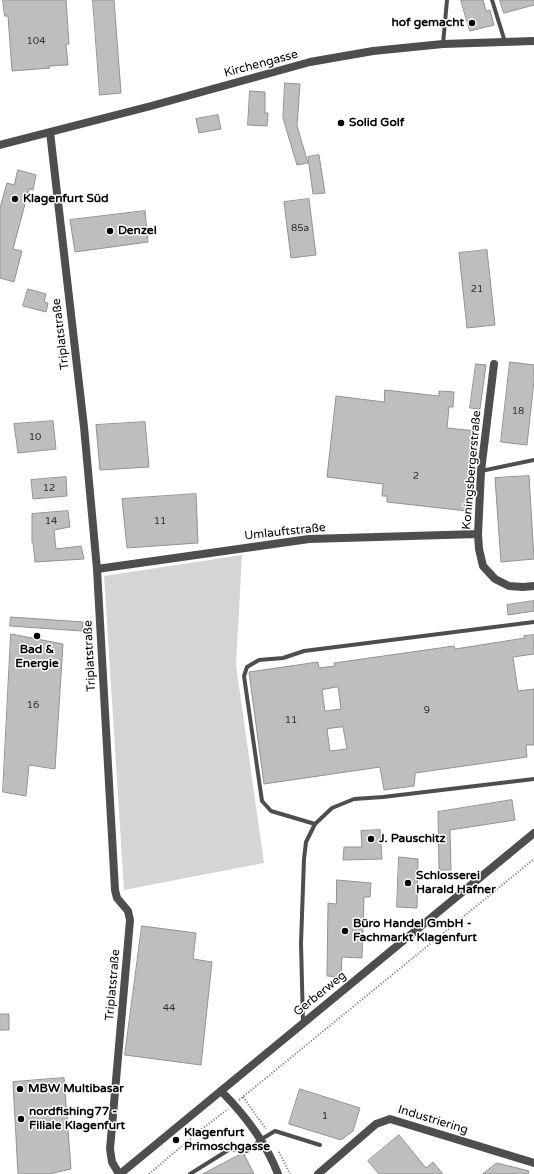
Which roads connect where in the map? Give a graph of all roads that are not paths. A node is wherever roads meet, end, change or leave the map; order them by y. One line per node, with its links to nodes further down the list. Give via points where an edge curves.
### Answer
1 (446, 0): 5 (lane)
2 (492, 0): 4 (lane)
3 (534, 41): 4 (street, Kirchengasse)
4 (505, 42): 5 (street, Kirchengasse)
5 (443, 44): 6 (street, Kirchengasse, via 373,51 310,62)
6 (50, 132): 7 (street, Kirchengasse); 12 (street, Triplatstraße, via 84,427)
7 (0, 145)
8 (494, 364): 10 (street, Koningsbergerstraße)
9 (534, 460): 10 (lane)
10 (481, 471): 11 (street, Koningsbergerstraße)
11 (478, 534): 12 (street, Umlauftstraße, via 309,539); 13 (street, Koningsbergerstraße, via 483,566 495,579 509,586)
12 (97, 569): 23 (street, Triplatstraße, via 115,890 128,911 130,920 110,1149 112,1162)
13 (534, 586)
14 (534, 622): 16 (lane, via 304,651 283,658 258,660 247,667 244,676 262,802 271,811)
15 (534, 779): 16 (lane, via 354,799 332,808)
16 (315, 824): 18 (lane, via 306,842 304,859 301,942)
17 (534, 833): 18 (street, Gerberweg)
18 (303, 1024): 19 (street, Gerberweg)
19 (221, 1091): 20 (street, via 234,1104); 23 (street, Gerberweg)
20 (260, 1140): 21 (lane, via 275,1132); 24 (lane, via 247,1151 230,1150); 25 (street)
21 (320, 1145)
22 (534, 1163): 26 (street, Industriering, via 390,1119 376,1124)
23 (120, 1174)
24 (190, 1174)
25 (278, 1174)
26 (318, 1174)

